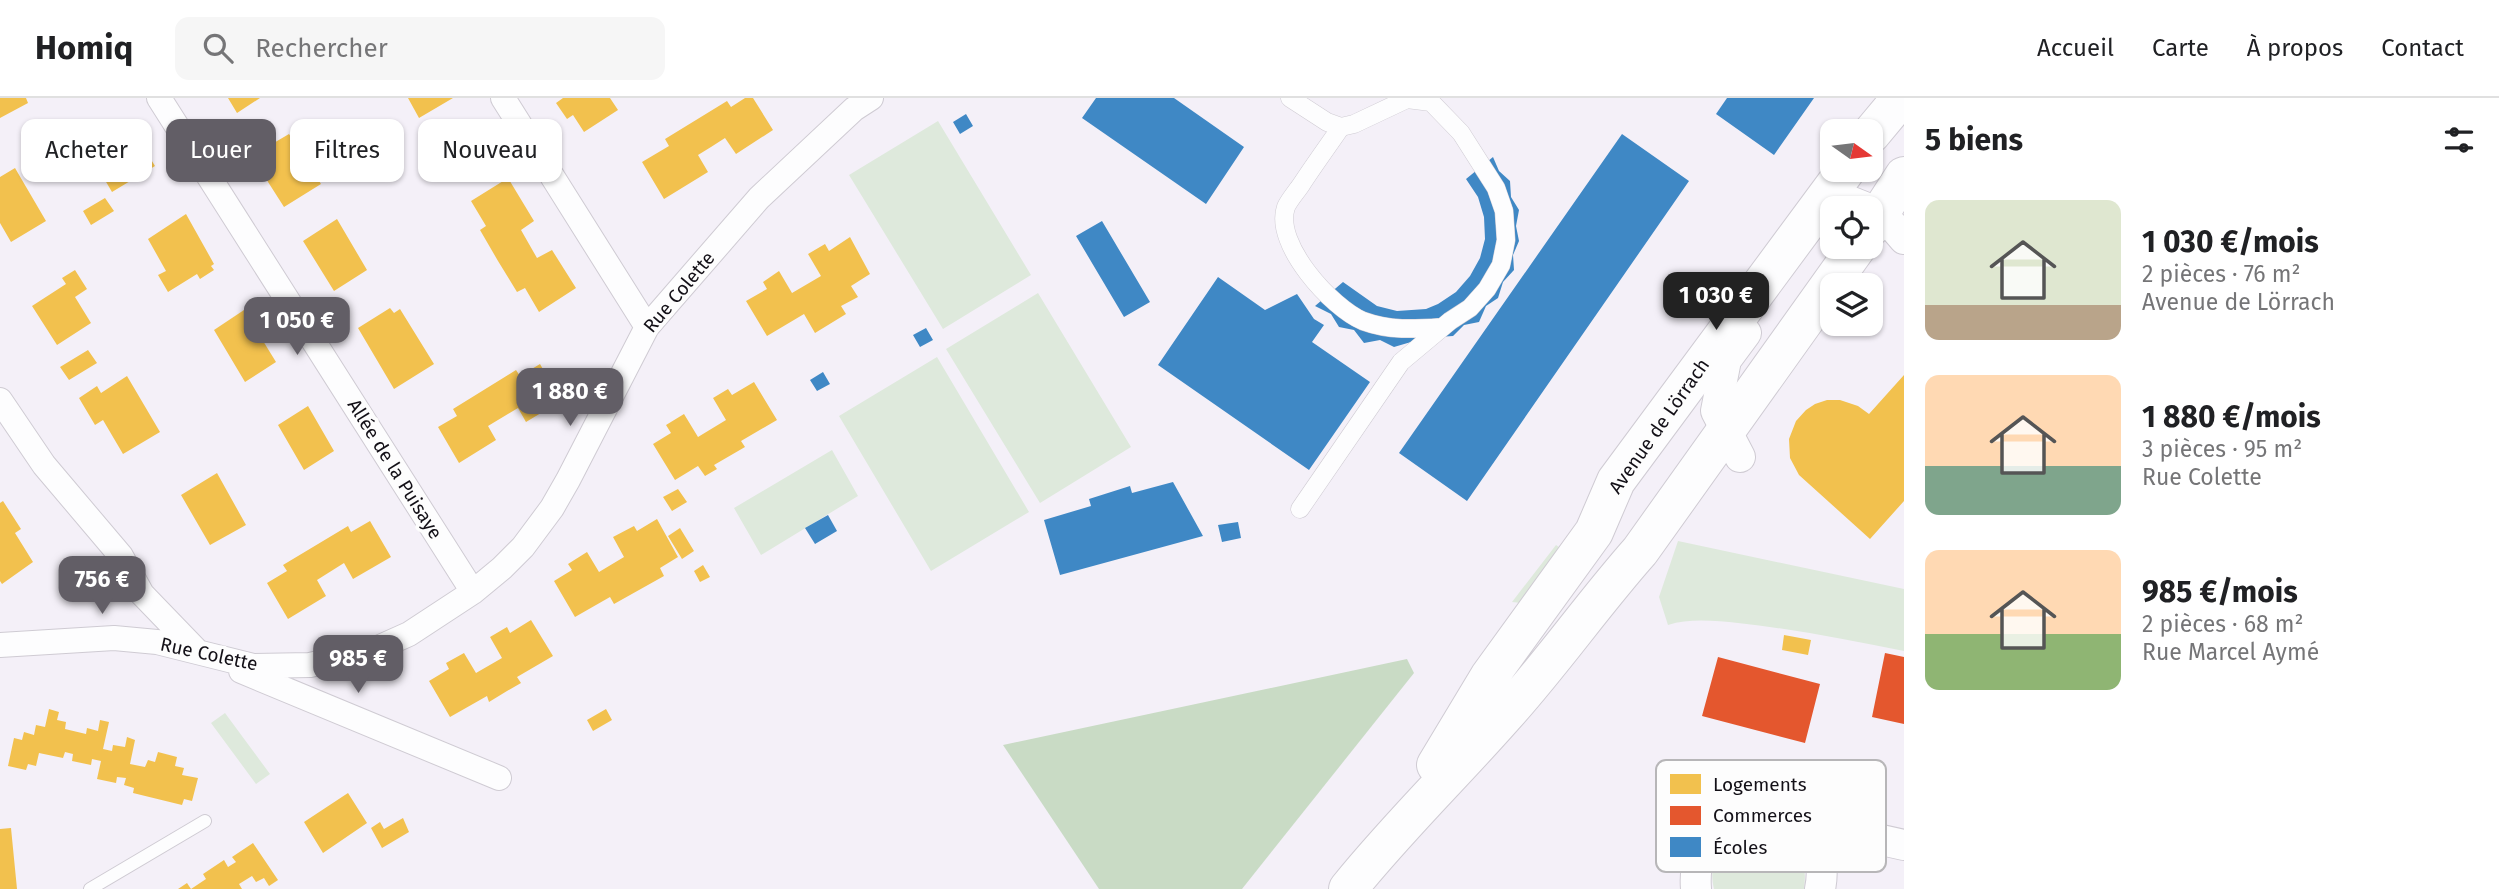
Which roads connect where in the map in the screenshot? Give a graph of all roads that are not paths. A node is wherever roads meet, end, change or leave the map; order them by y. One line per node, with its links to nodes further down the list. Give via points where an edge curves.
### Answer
1 (159, 98): 19 (street, Allée de la Puisaye)
2 (503, 98): 14 (street)
3 (1290, 98): 7 (street)
4 (1901, 98): 6 (main road)
5 (857, 102): 14 (street, Rue Colette, via 759,198)
6 (1883, 120)
7 (1341, 127): 15 (street, via 1286,208 1285,230 1296,257 1332,299 1360,320 1384,327); 15 (street, via 1407,99 1431,102 1461,133 1496,188 1504,211 1502,265 1470,308)
8 (1904, 178): 12 (main road)
9 (1838, 182): 11 (main road, Avenue de Lörrach)
10 (1820, 210): 11 (street)
11 (1817, 211): 17 (street, via 1785,282 1726,360 1716,411); 24 (main road, Avenue de Lörrach, via 1616,481 1594,532 1489,677)
12 (1883, 212)
13 (1849, 259): 17 (main road, Avenue de Lörrach)
14 (647, 327): 19 (street, Rue Colette, via 552,508 523,547)
15 (1443, 327): 18 (street, via 1401,362)
16 (0, 400): 21 (street, via 44,466 121,556 142,594)
17 (1733, 444): 24 (main road, Avenue de Lörrach, via 1506,714)
18 (1300, 509)
19 (473, 592): 21 (street, Rue Colette, via 409,634 372,651 310,666 253,666)
20 (0, 645): 21 (street, Rue Colette, via 114,638 157,642)
21 (199, 653): 22 (street)
22 (499, 778)
23 (205, 821): 29 (lane)
24 (1395, 833): 28 (main road, Avenue de Lörrach)
25 (1886, 841): 26 (street)
26 (1904, 845)
27 (1822, 872): 30 (street)
28 (1362, 883)
29 (90, 889)
30 (1820, 889)

